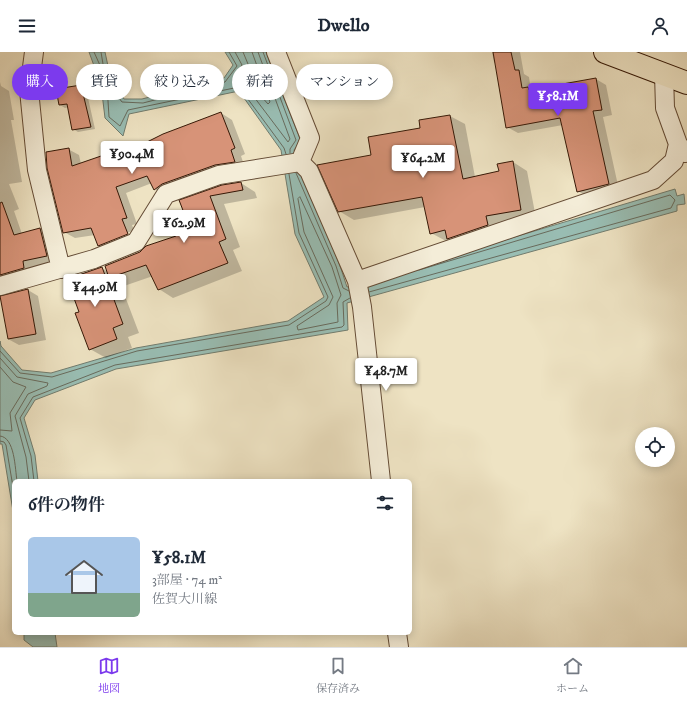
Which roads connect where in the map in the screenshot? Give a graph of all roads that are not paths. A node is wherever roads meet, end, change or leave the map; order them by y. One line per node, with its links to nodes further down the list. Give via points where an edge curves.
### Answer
1 (34, 52): 8 (street, via 29,90 37,170)
2 (276, 52): 7 (street, via 310,138)
3 (606, 52): 4 (main road)
4 (645, 60): 5 (main road)
5 (677, 79): 6 (street, via 665,108)
6 (683, 151): 9 (street, via 653,180)
7 (300, 162): 8 (street, via 219,175 166,194 136,242); 9 (street, via 309,171)
8 (61, 269): 10 (street)
9 (357, 281): 11 (street)
10 (0, 286)
11 (381, 479)
12 (397, 635): 13 (street)
13 (399, 647)

